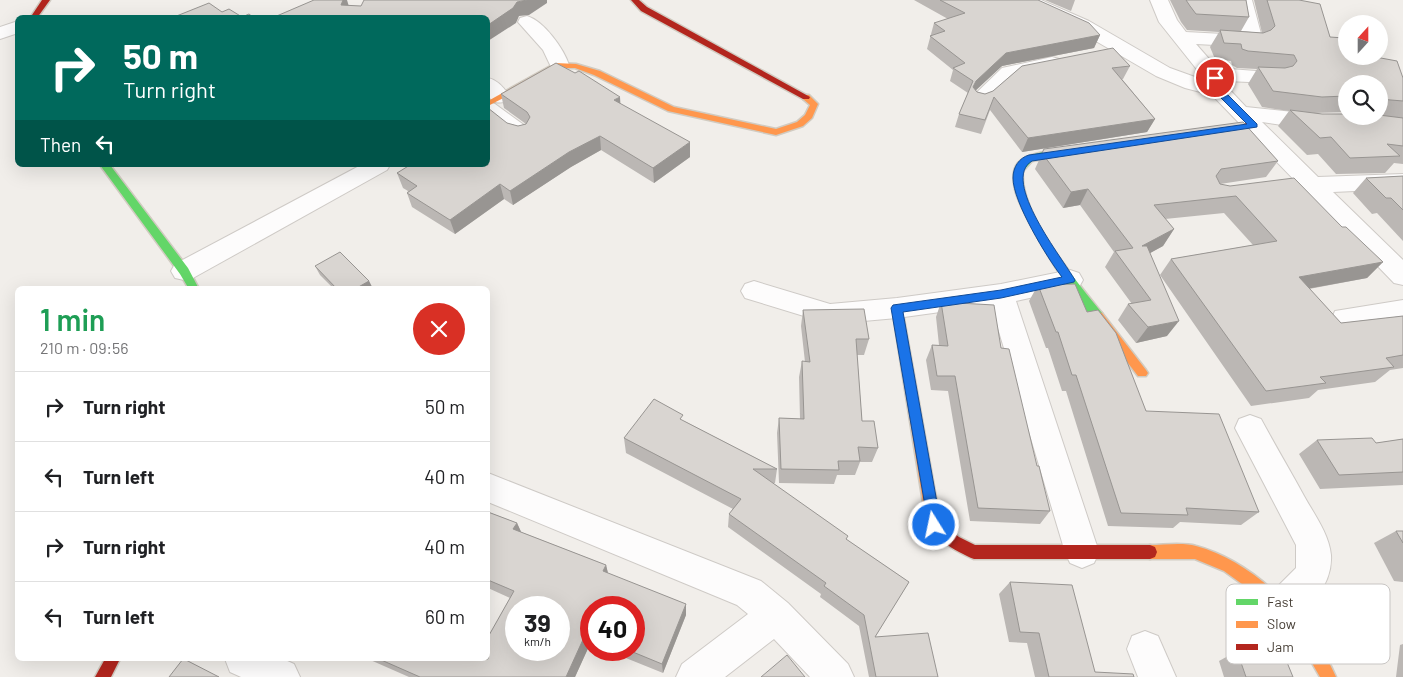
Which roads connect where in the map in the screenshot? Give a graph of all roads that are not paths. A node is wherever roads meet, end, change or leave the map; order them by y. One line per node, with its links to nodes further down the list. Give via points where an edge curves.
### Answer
1 (46, 0): 6 (street)
2 (635, 0): 14 (street, via 644,9 803,94 814,104 808,117 799,125 776,132 671,109 597,73 576,66)
3 (1026, 0): 11 (street, via 1082,17)
4 (1159, 0): 10 (street, via 1168,22)
5 (1245, 3): 10 (street, via 1254,41)
6 (35, 15)
7 (527, 22): 14 (street, via 550,46)
8 (15, 27): 9 (street)
9 (0, 33)
10 (1181, 37): 16 (street)
11 (1124, 50): 12 (street); 16 (street, via 1192,84)
12 (1096, 55)
13 (1068, 60): 18 (street, via 1009,72)
14 (559, 65): 17 (street)
15 (1274, 77): 16 (street)
16 (1215, 82): 19 (street)
17 (491, 98): 21 (street)
18 (980, 99)
19 (1246, 119): 20 (street); 22 (street); 27 (street)
20 (1338, 121)
21 (520, 133)
22 (1196, 134)
23 (1091, 149): 32 (street, via 1029,158 1018,170 1020,191 1032,219)
24 (106, 167): 31 (street)
25 (376, 167): 31 (street)
26 (1400, 181): 27 (street)
27 (1311, 183): 28 (street); 29 (street)
28 (1282, 185)
29 (1393, 255): 30 (street)
30 (1403, 276)
31 (189, 280)
32 (1070, 280): 34 (street); 38 (street)
33 (754, 291): 35 (street, via 830,314)
34 (1001, 294): 35 (street); 41 (street)
35 (897, 308): 41 (street, via 934,525 954,542 974,552)
36 (1403, 310): 37 (street)
37 (1345, 318)
38 (1142, 373)
39 (1250, 428): 43 (street, via 1312,542 1314,571)
40 (490, 488): 44 (street, via 750,593)
41 (1082, 552): 42 (street, via 1195,552 1229,566)
42 (1253, 584)
43 (1307, 584)
44 (776, 615): 50 (street); 51 (street)
45 (112, 661): 48 (street)
46 (247, 661): 49 (street)
47 (1320, 664): 52 (street)
48 (103, 677)
49 (281, 677)
50 (695, 677)
51 (835, 677)
52 (1328, 677)

